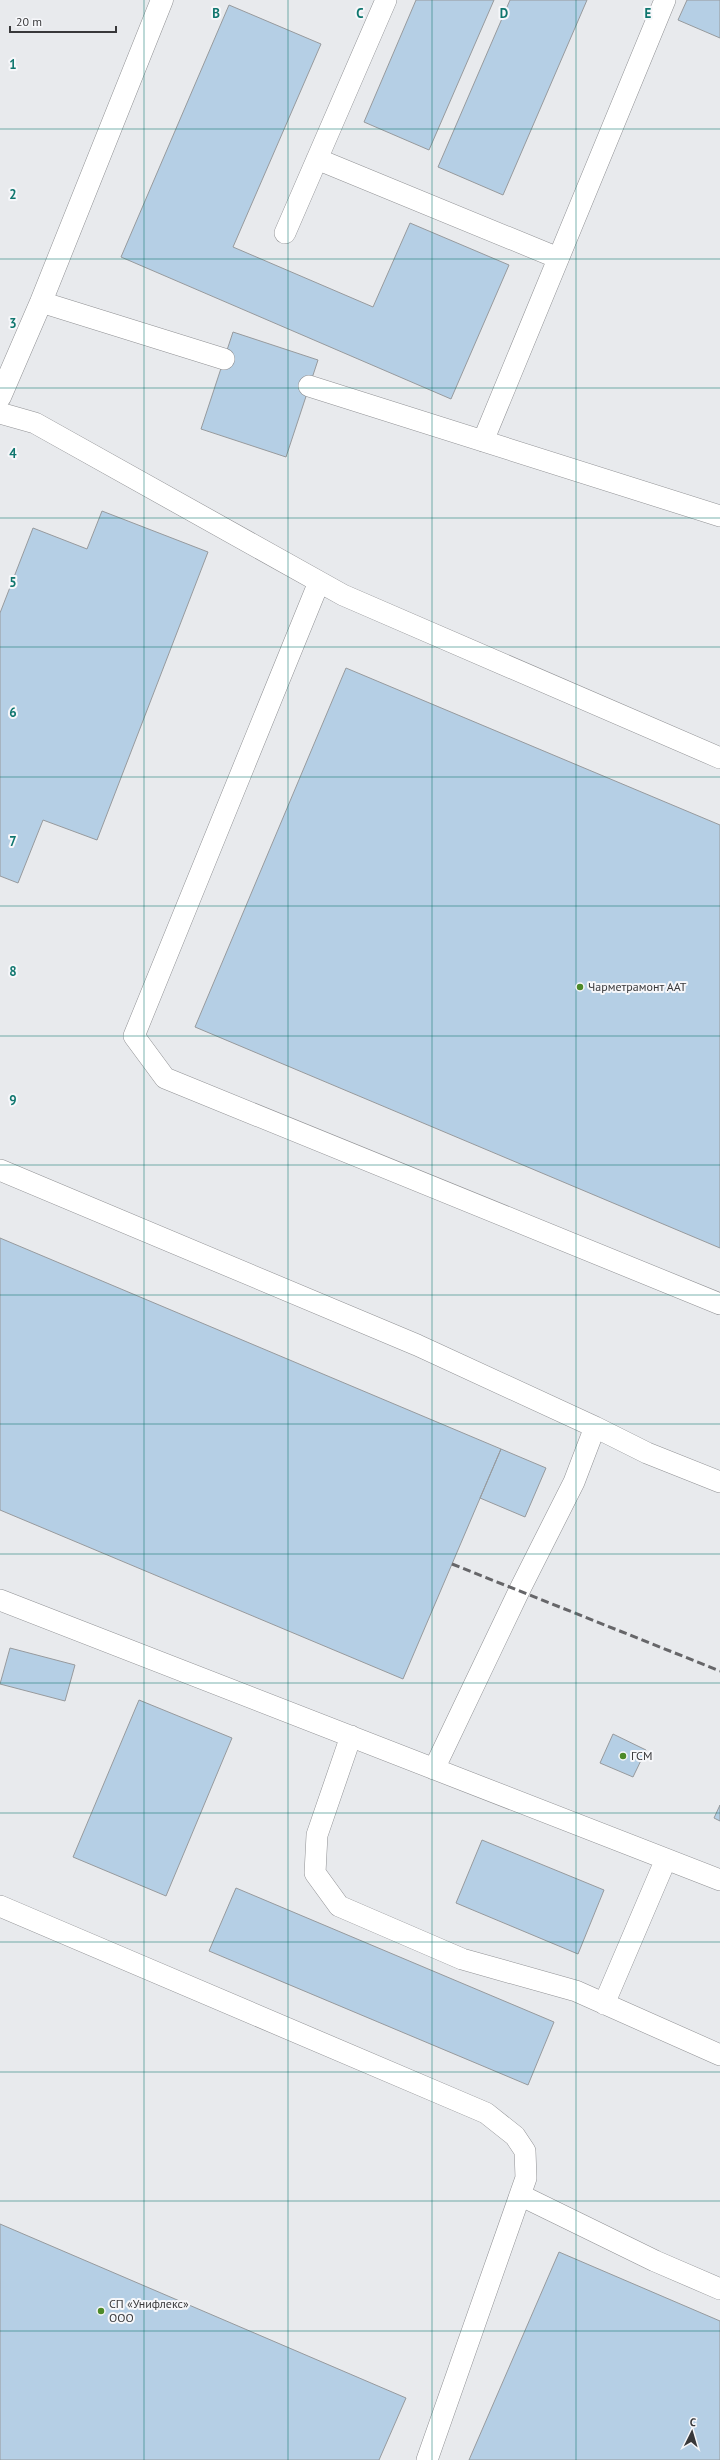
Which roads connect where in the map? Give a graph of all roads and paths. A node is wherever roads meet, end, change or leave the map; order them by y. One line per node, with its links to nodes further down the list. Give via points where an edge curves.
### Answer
1 (162, 0): 7 (street)
2 (386, 0): 4 (lane)
3 (665, 0): 6 (lane)
4 (317, 159): 5 (lane); 6 (lane)
5 (285, 233)
6 (558, 258): 12 (lane)
7 (41, 302): 8 (lane); 10 (street)
8 (224, 359)
9 (310, 386): 12 (lane)
10 (0, 397)
11 (0, 413): 14 (lane, via 35,423)
12 (483, 441): 13 (lane)
13 (720, 516)
14 (319, 582): 15 (lane, via 343,596); 17 (lane, via 134,1036 165,1078)
15 (720, 758)
16 (0, 1170): 18 (lane, via 417,1345)
17 (720, 1304)
18 (595, 1427): 19 (lane, via 647,1453); 22 (lane, via 574,1482)
19 (720, 1482)
20 (0, 1600): 21 (lane)
21 (351, 1736): 22 (lane); 26 (lane, via 317,1835 315,1872 339,1906 462,1959 576,1991)
22 (434, 1769): 23 (lane)
23 (666, 1859): 24 (lane); 26 (lane)
24 (720, 1880)
25 (0, 1906): 28 (lane, via 486,2113 515,2136 525,2151 526,2178)
26 (604, 2004): 27 (lane)
27 (720, 2055)
28 (520, 2195): 29 (lane, via 655,2261); 30 (lane)
29 (720, 2289)
30 (427, 2460)

